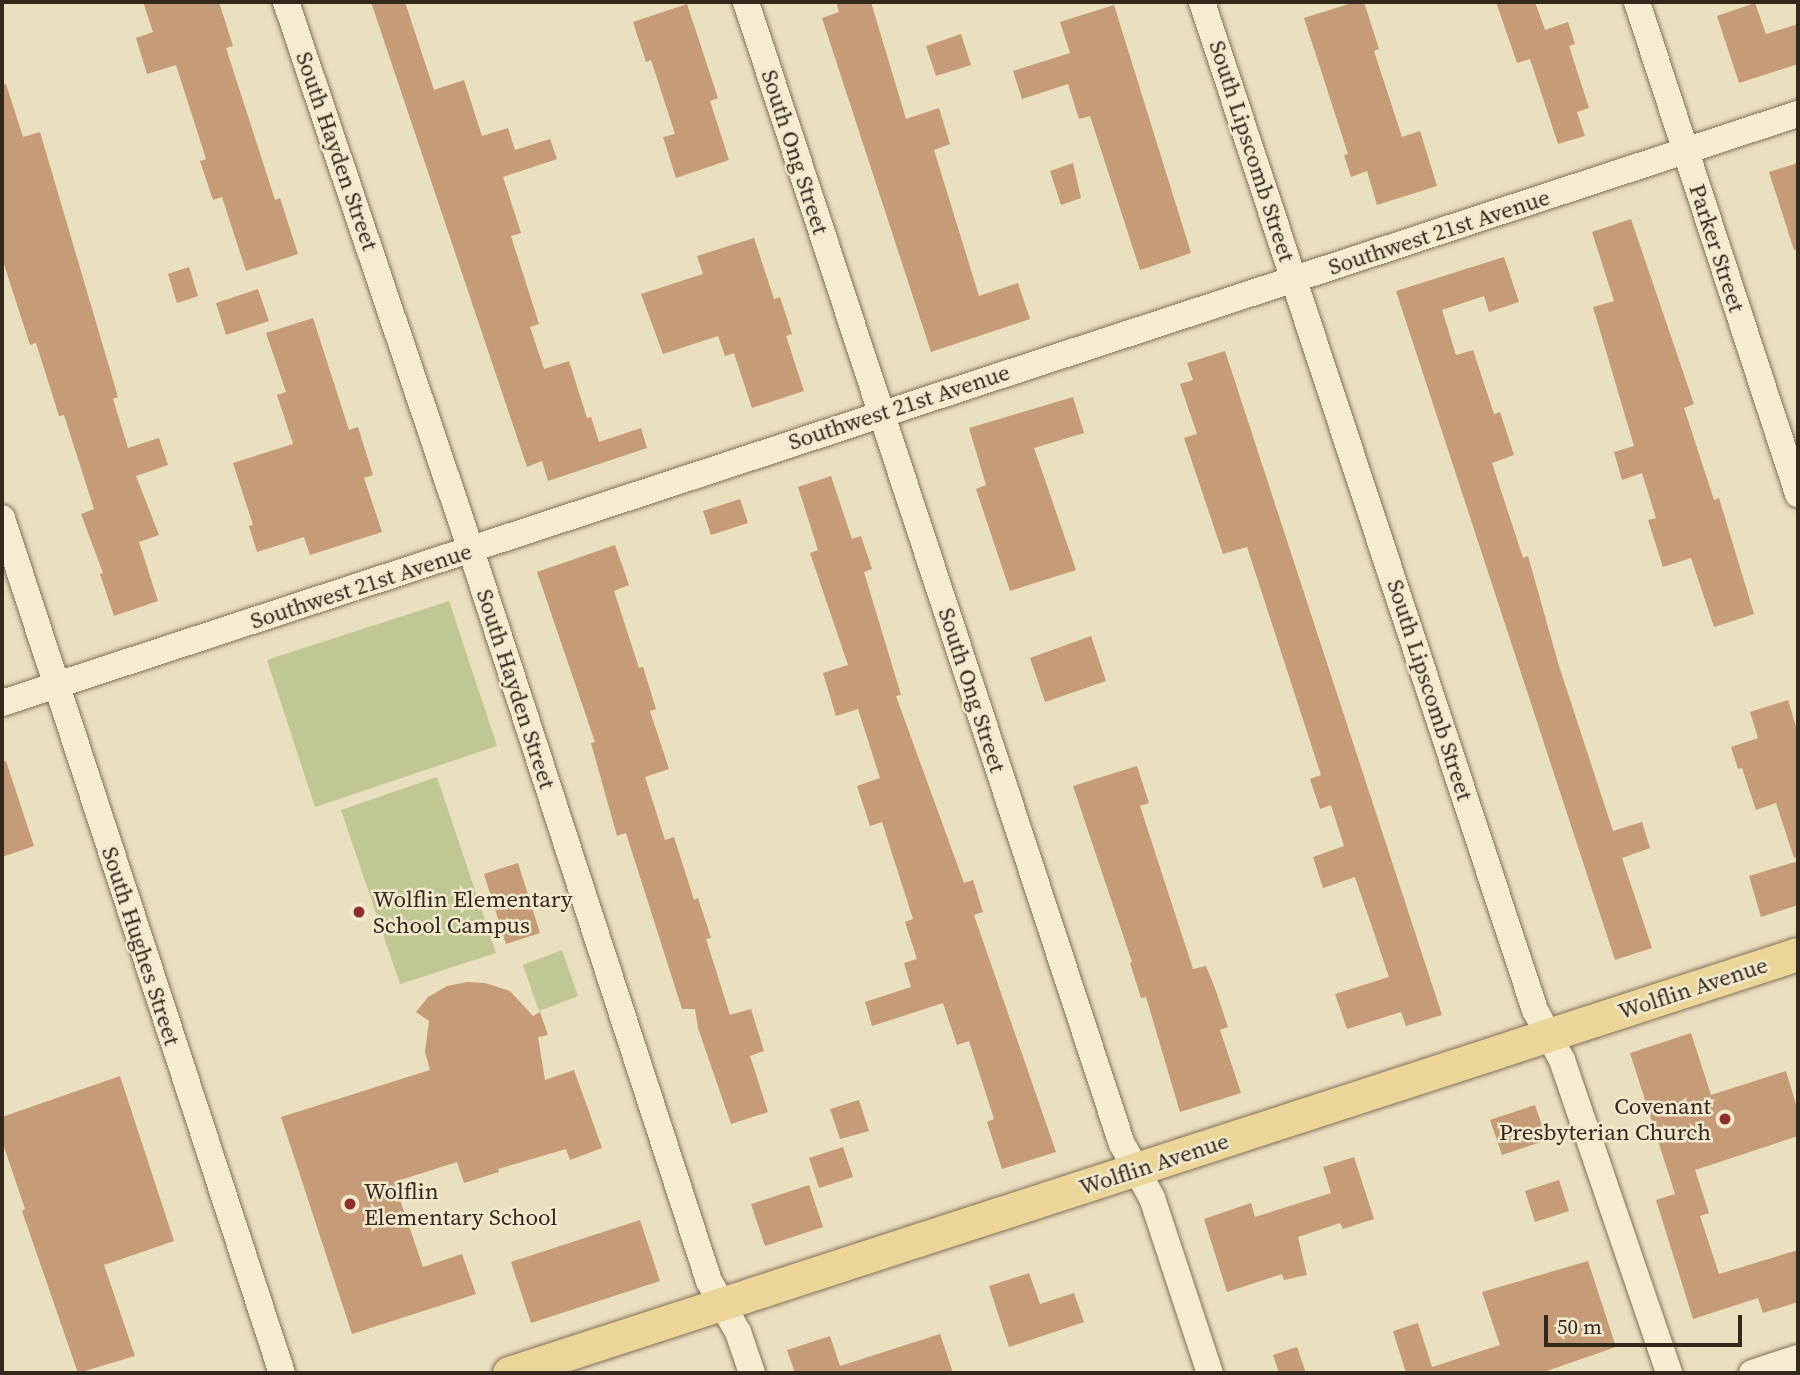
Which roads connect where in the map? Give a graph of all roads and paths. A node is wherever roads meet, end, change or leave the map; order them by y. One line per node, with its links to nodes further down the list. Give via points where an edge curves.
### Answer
1 (286, 2): 11 (street, South Hayden Street)
2 (746, 2): 8 (street, South Ong Street)
3 (1202, 2): 7 (street, South Lipscomb Street)
4 (1637, 2): 6 (street, Parker Street)
5 (1798, 114): 6 (street, Southwest 21st Avenue)
6 (1685, 151): 7 (street, Southwest 21st Avenue); 9 (street, Parker Street)
7 (1295, 279): 8 (street, Southwest 21st Avenue); 15 (street, South Lipscomb Street, via 1535,1010)
8 (880, 413): 11 (street, Southwest 21st Avenue); 16 (street, South Ong Street, via 1122,1144)
9 (1798, 494)
10 (2, 518): 12 (street, South Hughes Street)
11 (471, 550): 12 (street, Southwest 21st Avenue); 17 (street, South Hayden Street, via 705,1269)
12 (56, 685): 13 (street, Southwest 21st Avenue); 19 (street, South Hughes Street)
13 (2, 703)
14 (1798, 954): 15 (main road, Wolflin Avenue)
15 (1549, 1034): 16 (main road, Wolflin Avenue); 23 (street, South Lipscomb Street, via 1562,1060)
16 (1136, 1170): 17 (main road, Wolflin Avenue); 22 (street, South Ong Street, via 1152,1198)
17 (722, 1306): 20 (main road, Wolflin Avenue); 21 (street, South Hayden Street, via 738,1332)
18 (1798, 1358): 24 (street)
19 (282, 1373)
20 (509, 1373)
21 (752, 1373)
22 (1210, 1373)
23 (1669, 1373)
24 (1752, 1373)

